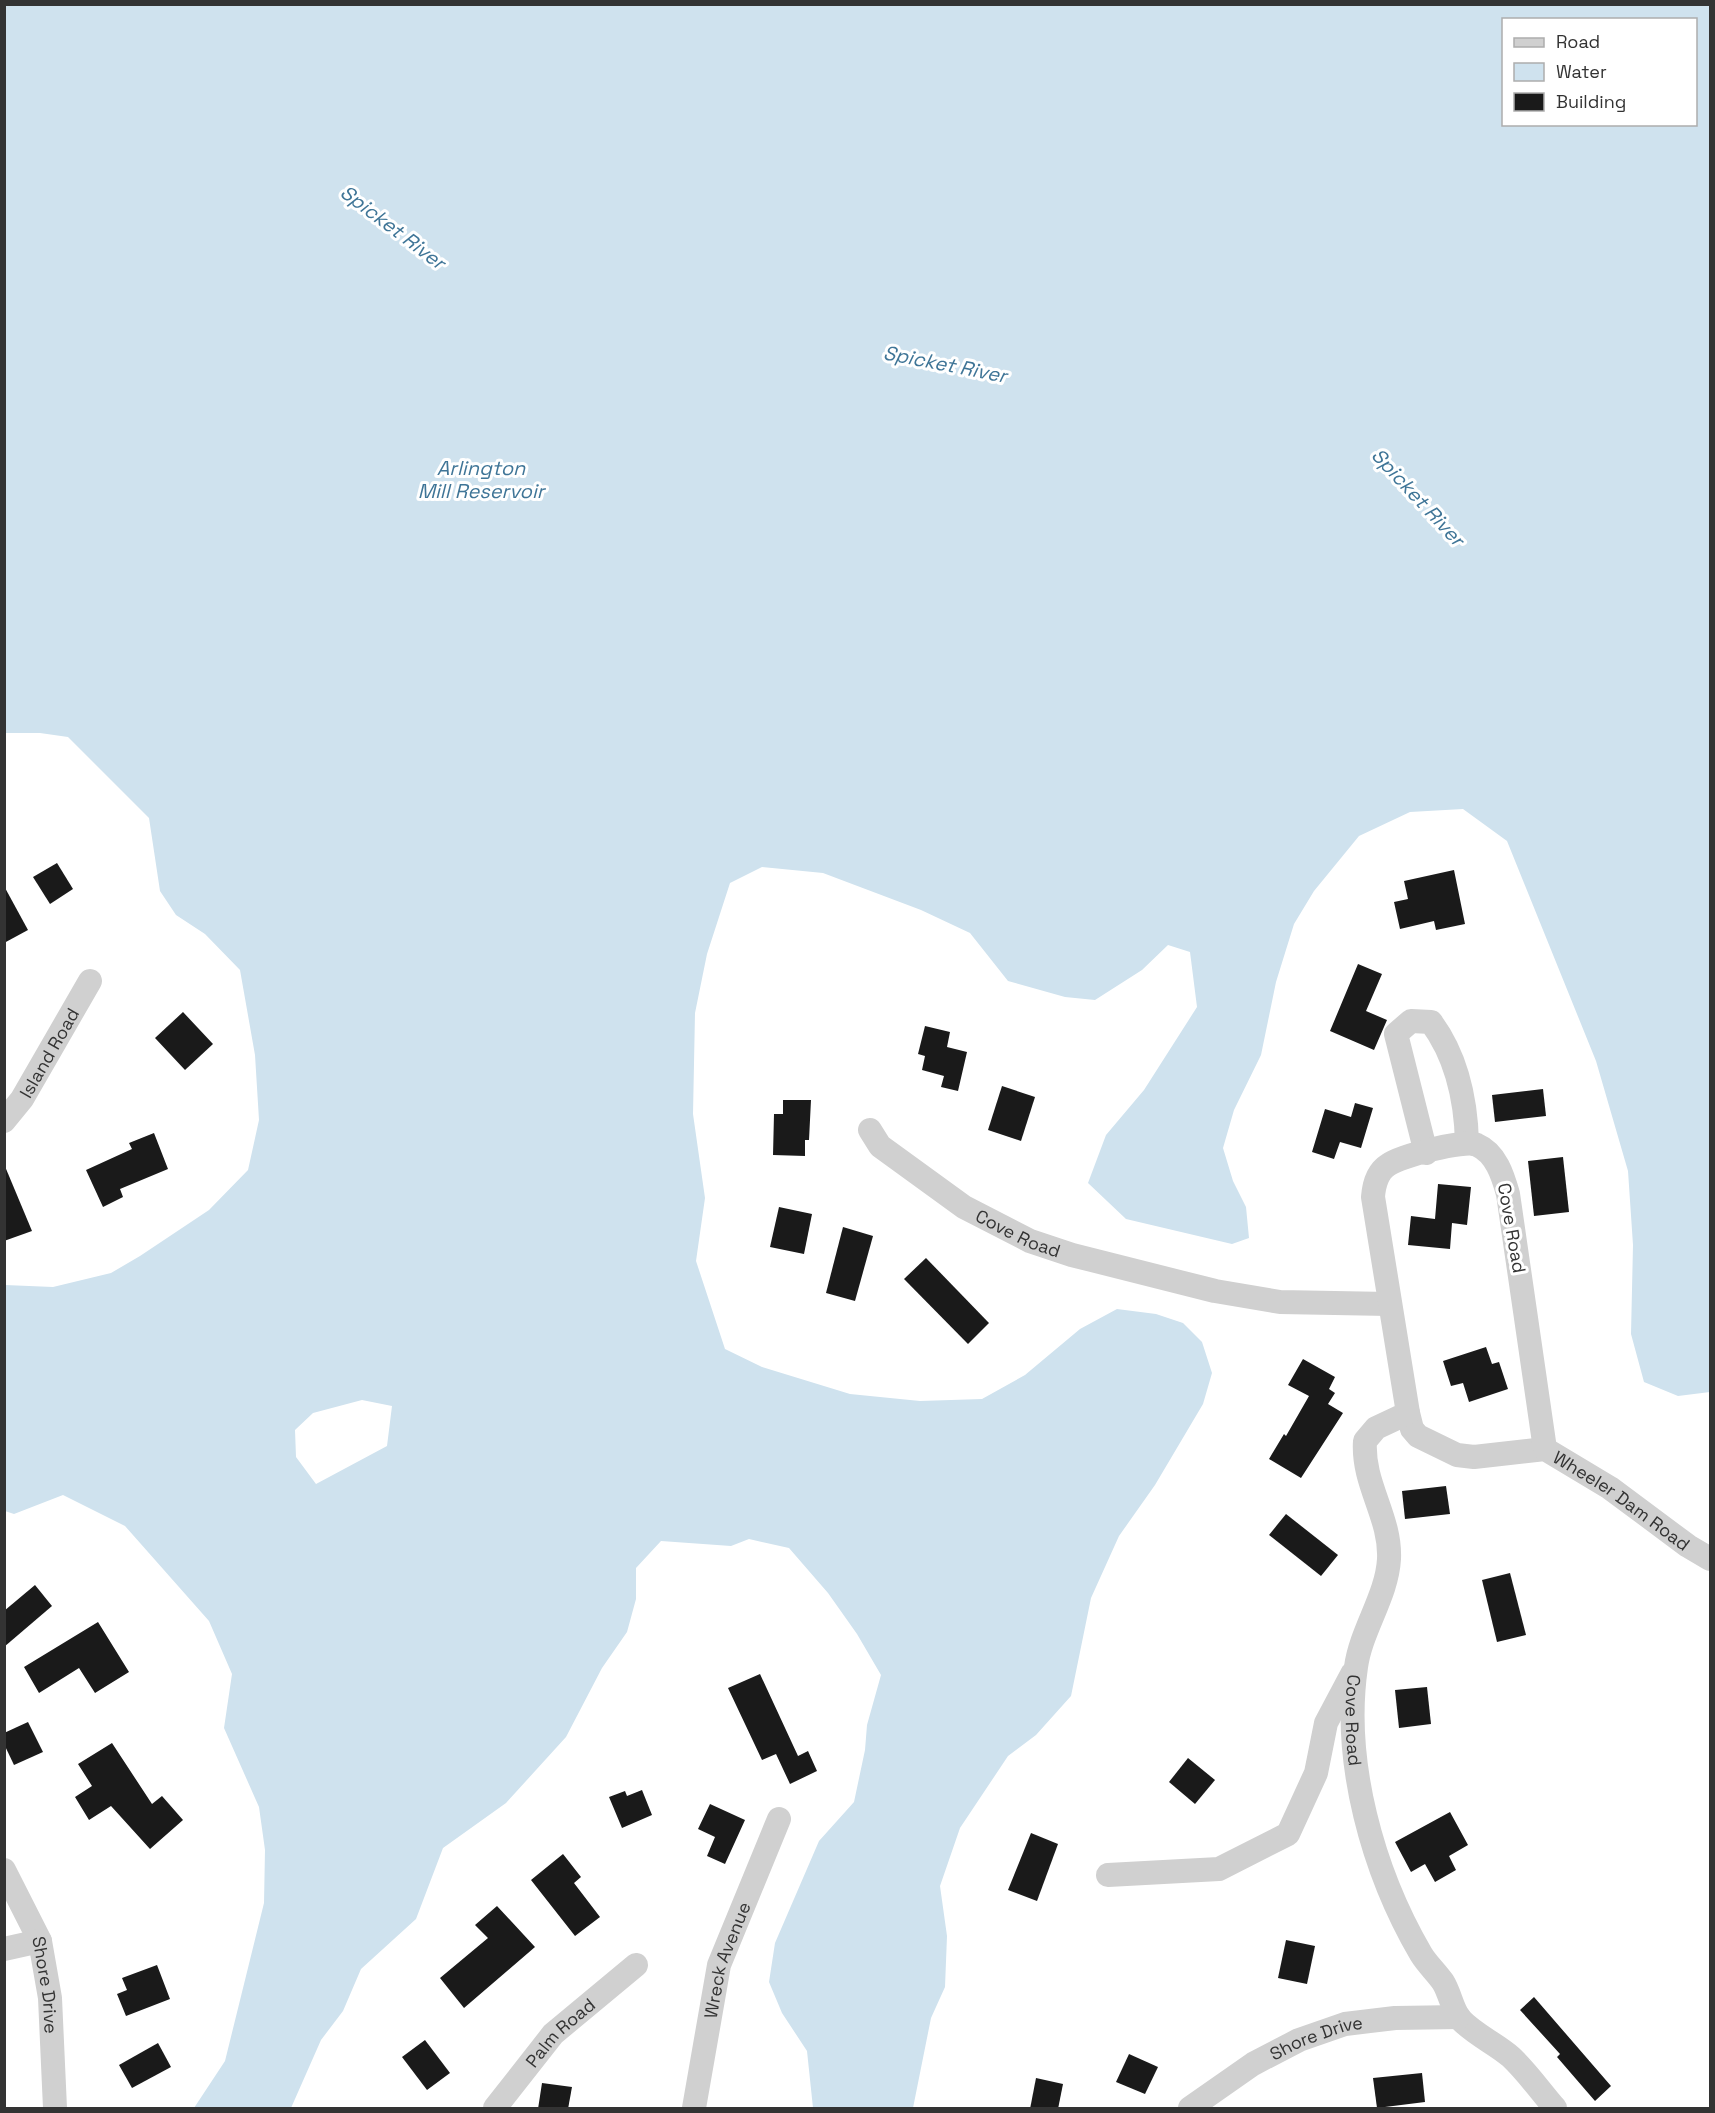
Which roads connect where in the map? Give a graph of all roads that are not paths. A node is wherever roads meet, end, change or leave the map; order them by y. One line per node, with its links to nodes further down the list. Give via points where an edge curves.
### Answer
1 (90, 981): 2 (street, Island Road, via 22,1099)
2 (4, 1121)
3 (875, 1138): 6 (street, Cove Road, via 963,1207 1030,1241 1072,1255 1215,1291 1280,1302)
4 (1467, 1143): 5 (street); 5 (street, via 1467,1122 1451,1055 1431,1022 1411,1021 1396,1034); 8 (street, Cove Road, via 1477,1145 1495,1161 1508,1194)
5 (1426, 1153): 6 (street, via 1387,1165 1374,1185)
6 (1389, 1304): 7 (street)
7 (1408, 1413): 8 (street, Wheeler Dam Road, via 1418,1436 1457,1455 1474,1457); 10 (street, Cove Road, via 1376,1428 1365,1441 1367,1474 1387,1524 1390,1546 1388,1566 1361,1641)
8 (1545, 1449): 9 (street, Wheeler Dam Road, via 1610,1488)
9 (1710, 1559)
10 (1356, 1667): 13 (street, via 1326,1723 1316,1773 1288,1834 1219,1869); 17 (street, Cove Road, via 1357,1768 1372,1839 1397,1907 1422,1955 1444,1983)
11 (779, 1819): 20 (street, Wreck Avenue, via 719,1965)
12 (4, 1870): 14 (street, Shore Drive)
13 (1108, 1875)
14 (40, 1941): 15 (street); 18 (street, Shore Drive, via 50,1998)
15 (4, 1949)
16 (636, 1965): 19 (street, Palm Road, via 554,2034)
17 (1459, 2018): 21 (street, Shore Drive, via 1395,2018 1345,2024 1299,2040 1253,2064); 22 (street, Cove Road, via 1510,2056)
18 (55, 2109)
19 (495, 2109)
20 (694, 2109)
21 (1190, 2109)
22 (1555, 2109)

